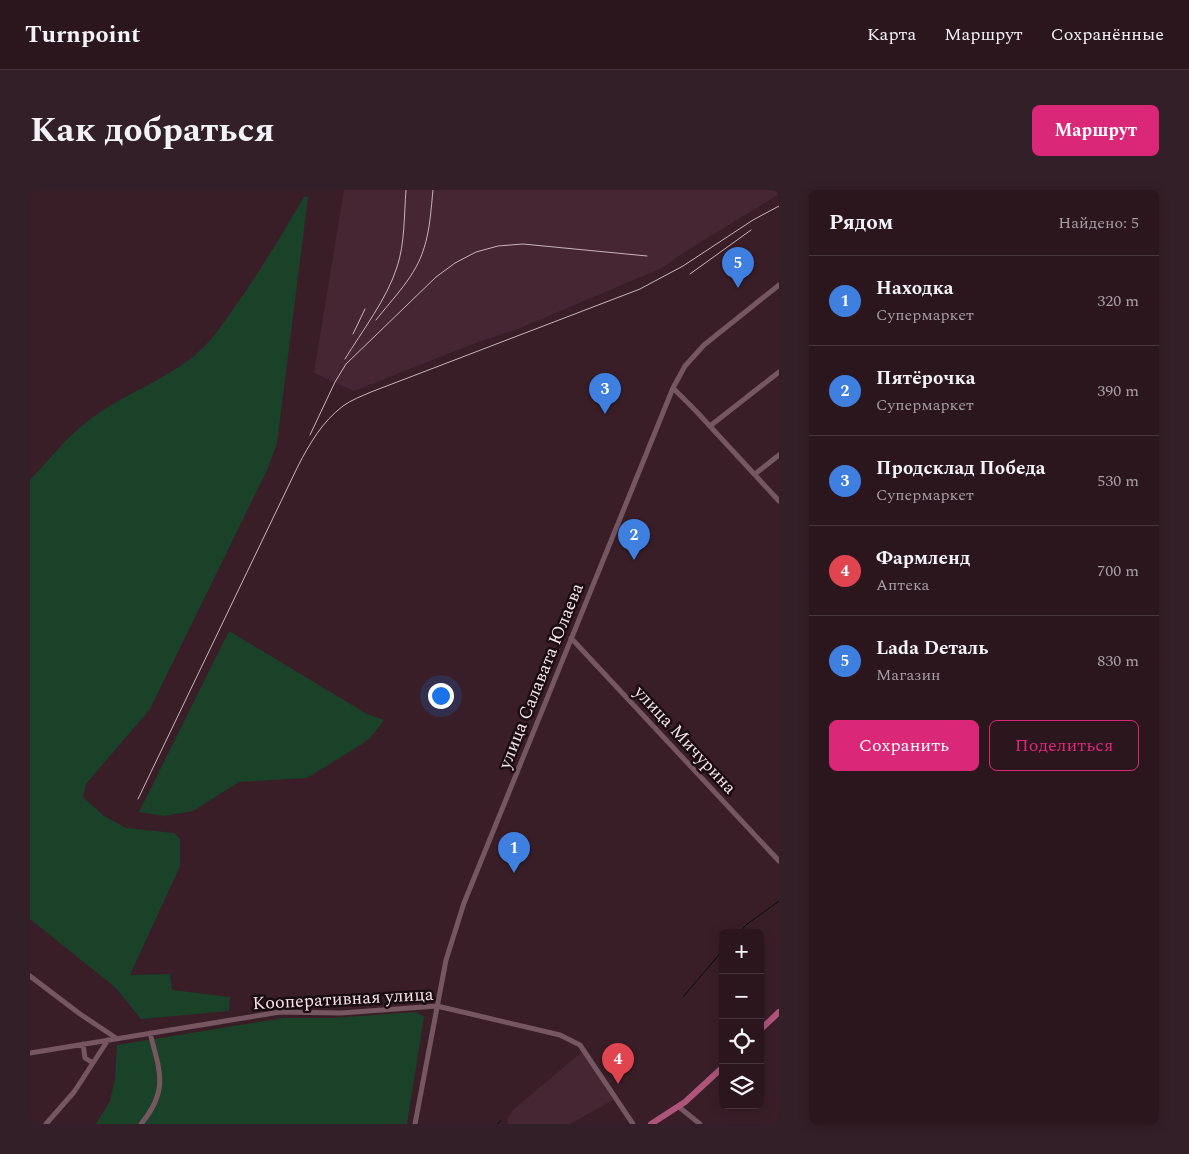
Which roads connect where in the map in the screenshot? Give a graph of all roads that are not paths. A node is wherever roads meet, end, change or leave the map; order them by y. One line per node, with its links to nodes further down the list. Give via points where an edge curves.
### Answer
1 (779, 285): 3 (street, улица Салавата Юлаева, via 704,345 685,366)
2 (779, 372): 4 (street)
3 (673, 388): 4 (street); 8 (street, улица Салавата Юлаева)
4 (710, 426): 6 (street)
5 (779, 455): 6 (street)
6 (755, 474): 7 (street)
7 (779, 501)
8 (571, 638): 9 (street, улица Мичурина); 11 (street, улица Салавата Юлаева, via 464,903 446,960)
9 (779, 861)
10 (30, 976): 15 (street)
11 (437, 1006): 14 (street, Кооперативная улица, via 341,1013 280,1012); 24 (street, улица Салавата Юлаева); 25 (street, Кооперативная улица, via 560,1035 580,1045)
12 (779, 1012): 13 (main road)
13 (764, 1026)
14 (150, 1033): 15 (street, Кооперативная улица); 23 (street, via 160,1085 155,1105)
15 (116, 1038): 16 (street, Кооперативная улица)
16 (108, 1040): 17 (street, Кооперативная улица); 19 (street)
17 (83, 1044): 18 (street, Кооперативная улица); 19 (street, via 85,1058)
18 (30, 1052)
19 (93, 1063): 22 (street, via 74,1092)
20 (719, 1071): 21 (main road)
21 (679, 1107): 26 (main road); 27 (street)
22 (46, 1124)
23 (141, 1124)
24 (415, 1124)
25 (633, 1124)
26 (651, 1124)
27 (700, 1124)

